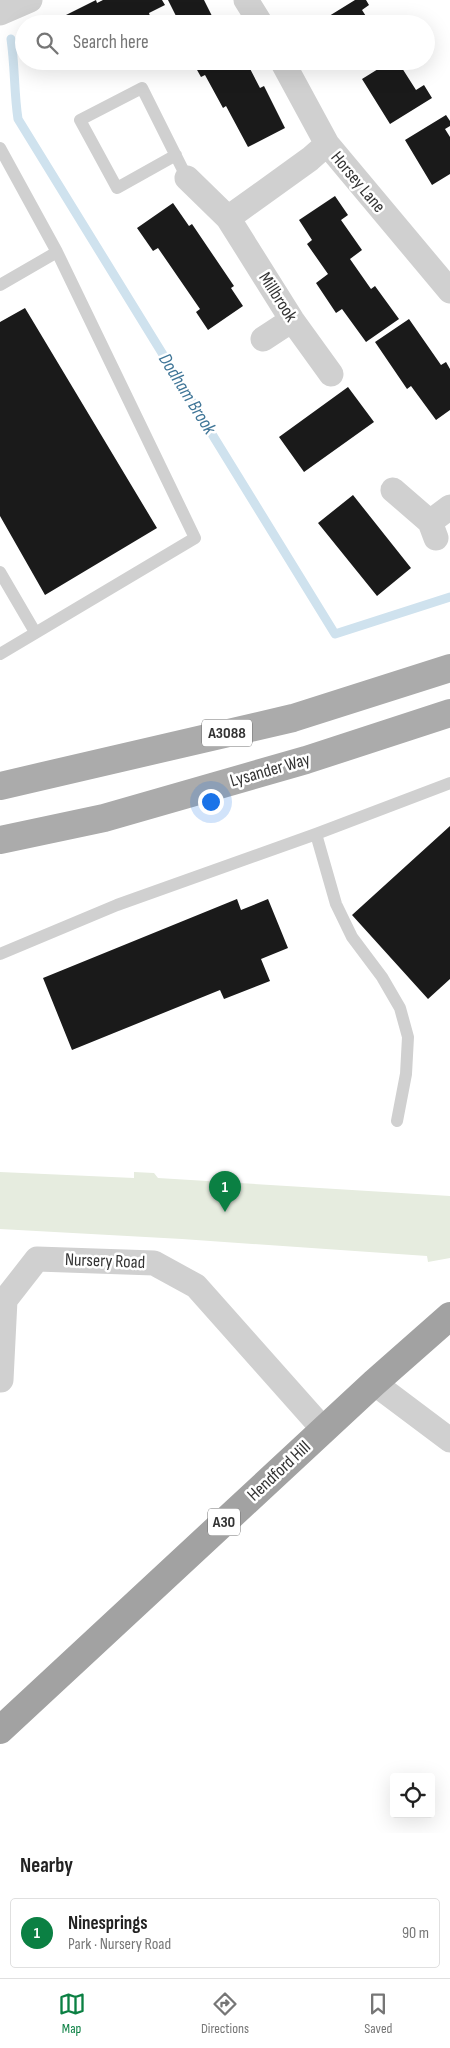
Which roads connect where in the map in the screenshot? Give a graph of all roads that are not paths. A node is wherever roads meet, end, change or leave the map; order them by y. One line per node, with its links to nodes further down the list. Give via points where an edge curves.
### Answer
1 (30, 0): 3 (street)
2 (246, 0): 4 (street)
3 (0, 13)
4 (255, 15)
5 (287, 70): 6 (street, Horsey Lane)
6 (327, 144): 10 (street); 13 (street, Horsey Lane)
7 (0, 148): 11 (lane)
8 (176, 155): 8 (lane, via 142,88 80,120 117,188); 9 (lane)
9 (188, 178): 10 (street, Millbrook)
10 (228, 218): 14 (street, Millbrook)
11 (57, 252): 12 (lane); 20 (lane, via 195,538)
12 (0, 285)
13 (450, 291)
14 (292, 320): 15 (street); 16 (street, Millbrook)
15 (264, 339)
16 (331, 374)
17 (393, 490): 18 (street, via 433,530)
18 (450, 507)
19 (0, 572): 20 (lane)
20 (35, 632): 21 (lane)
21 (0, 654)
22 (450, 668): 25 (main road, A3088, via 293,718)
23 (450, 713): 27 (main road, Lysander Way, via 306,760 104,818)
24 (450, 783): 26 (lane)
25 (0, 786)
26 (316, 834): 28 (lane, via 117,905); 29 (lane, via 336,904 352,937 400,1008 408,1037 406,1074)
27 (0, 840)
28 (0, 954)
29 (397, 1122)
30 (450, 1316): 32 (highway, Hendford Hill / A30)
31 (1, 1380): 33 (street, Nursery Road, via 5,1300 37,1259 154,1263 196,1286)
32 (374, 1383): 33 (highway, Hendford Hill / A30); 34 (street)
33 (324, 1430): 35 (highway, Hendford Hill / A30)
34 (450, 1440)
35 (0, 1730)

